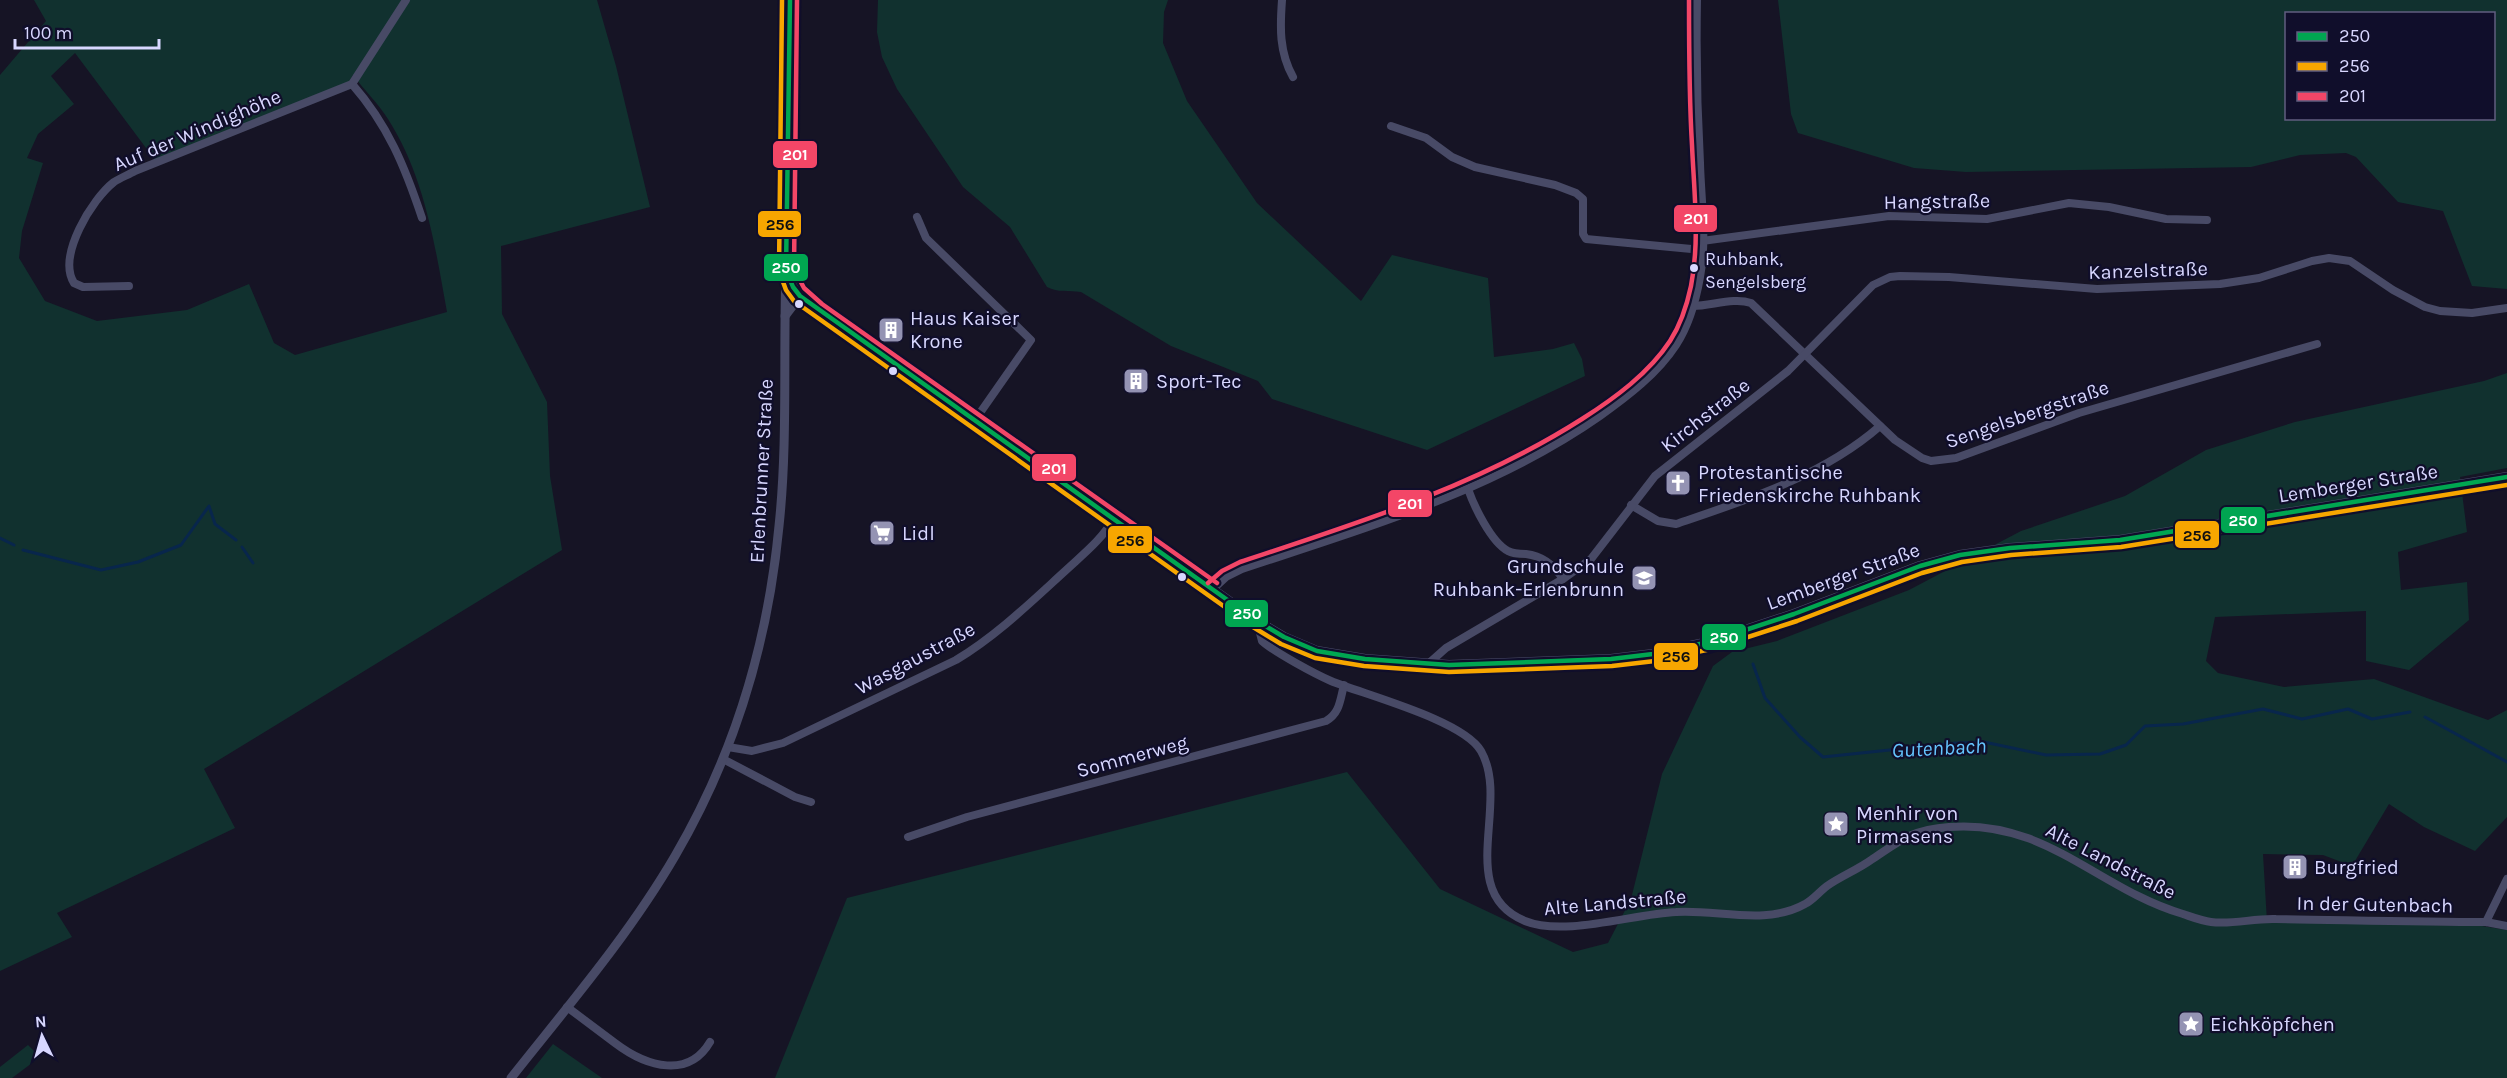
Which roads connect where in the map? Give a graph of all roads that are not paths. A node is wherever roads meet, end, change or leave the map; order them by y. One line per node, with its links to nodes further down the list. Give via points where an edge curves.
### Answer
1 (406, 0): 6 (street)
2 (790, 0): 13 (main road, Lemberger Straße)
3 (1282, 0): 5 (street, via 1281,41)
4 (1697, 0): 11 (street, via 1695,82)
5 (1293, 77)
6 (352, 84): 9 (street, via 386,128); 14 (street, Auf der Windighöhe, via 112,183 74,239 70,273 74,283 83,287)
7 (1391, 126): 12 (street, via 1426,138 1452,157 1475,167 1576,193 1583,199 1586,239)
8 (917, 217): 21 (street, via 926,238 1031,340)
9 (422, 218)
10 (2207, 220): 11 (street, Hangstraße, via 2173,220 2069,203 1987,219 1889,216)
11 (1702, 241): 12 (street)
12 (1702, 250): 16 (street)
13 (786, 270): 15 (main road, Lemberger Straße); 18 (street, Erlenbrunner Straße)
14 (129, 286)
15 (800, 296): 18 (street); 21 (main road, Lemberger Straße)
16 (1693, 306): 20 (street, Sengelsbergstraße, via 1747,302); 24 (street, via 1676,346 1631,393 1559,443)
17 (2507, 308): 20 (street, Kanzelstraße, via 2472,313 2440,311 2393,290 2350,261 2329,258 2242,281 2129,289 1900,276 1873,285)
18 (785, 315): 32 (street, Erlenbrunner Straße, via 782,484 775,566 765,626)
19 (2317, 344): 22 (street, Sengelsbergstraße, via 2079,413 1948,460 1922,458)
20 (1804, 356): 22 (street, Sengelsbergstraße); 25 (street, Kirchstraße, via 1654,476)
21 (975, 420): 26 (main road, Lemberger Straße)
22 (1880, 426): 25 (street, via 1840,456 1801,478 1676,524 1658,521)
23 (2507, 477): 30 (main road, Lemberger Straße, via 2120,540 1960,555 1709,642 1653,654 1564,663)
24 (1468, 489): 27 (street, via 1488,528 1503,547 1547,561); 28 (street, via 1242,569)
25 (1631, 505): 27 (street, Kirchstraße, via 1597,553)
26 (1114, 518): 28 (main road, Lemberger Straße); 32 (street, Wasgaustraße, via 1102,537 966,654 783,743 752,751)
27 (1563, 579): 30 (street, Kirchstraße, via 1446,648)
28 (1213, 589): 29 (main road, Lemberger Straße)
29 (1257, 621): 30 (main road, Lemberger Straße, via 1300,644 1336,655); 31 (street, Alte Landstraße, via 1259,635 1268,646)
30 (1428, 664)
31 (1344, 686): 35 (street, Sommerweg, via 1337,711 1326,721 967,817); 37 (street, Alte Landstraße, via 1451,728 1479,747 1490,790 1489,872 1494,897 1507,912 1537,925 1571,926 1671,912 1753,915 1786,911 1804,905 1827,886 1915,832 1972,826 2023,835 2054,848 2141,899 2196,918 2211,922)
32 (728, 747): 33 (street, Erlenbrunner Straße)
33 (723, 759): 34 (street, via 795,798); 40 (street, Erlenbrunner Straße, via 665,873)
34 (811, 802)
35 (908, 837)
36 (2507, 879): 38 (street)
37 (2264, 919): 38 (street, In der Gutenbach)
38 (2486, 922): 39 (street, In der Gutenbach)
39 (2507, 926)
40 (567, 1007): 41 (street, via 660,1072 677,1074 694,1068); 42 (street, Erlenbrunner Straße)
41 (710, 1042)
42 (511, 1078)

